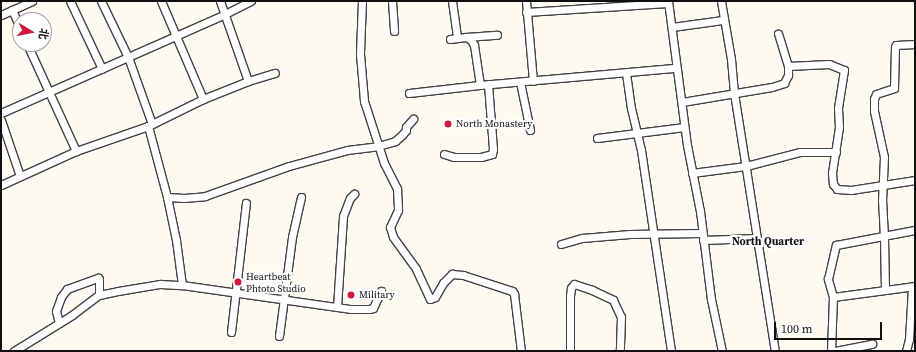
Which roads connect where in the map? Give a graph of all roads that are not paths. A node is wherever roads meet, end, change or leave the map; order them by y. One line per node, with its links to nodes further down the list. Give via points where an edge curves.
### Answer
1 (32, 1): 13 (street)
2 (70, 1): 29 (street)
3 (101, 1): 26 (street)
4 (161, 1): 21 (street)
5 (220, 1): 15 (street)
6 (251, 1): 15 (street)
7 (362, 1): 50 (street, via 362,84 364,101)
8 (392, 1): 19 (street)
9 (452, 1): 23 (street, via 453,38)
10 (526, 1): 14 (street)
11 (720, 1): 17 (street)
12 (668, 2): 14 (street); 18 (street)
13 (12, 10): 16 (street)
14 (526, 12): 33 (street)
15 (225, 14): 21 (street); 32 (street)
16 (1, 15)
17 (723, 20): 18 (street); 39 (street, via 731,59)
18 (672, 27): 28 (street)
19 (394, 31)
20 (778, 34): 27 (street)
21 (176, 35): 26 (street); 40 (street)
22 (497, 35): 23 (street)
23 (466, 38): 36 (street, via 474,45)
24 (915, 44): 59 (street, via 896,45 894,88 876,94 874,98 874,111 884,157)
25 (31, 52): 37 (street)
26 (128, 57): 29 (street); 45 (street)
27 (788, 66): 39 (street, via 788,76 784,83); 52 (street, via 829,64 844,70 838,108)
28 (676, 68): 31 (street); 41 (street)
29 (102, 69): 37 (street)
30 (274, 73): 32 (street)
31 (626, 73): 33 (street); 48 (street)
32 (248, 81): 40 (street)
33 (533, 81): 34 (street)
34 (520, 82): 35 (street); 47 (street)
35 (488, 84): 36 (street); 53 (street, via 492,154 454,158)
36 (480, 85): 38 (street)
37 (49, 92): 42 (street); 51 (street)
38 (409, 93)
39 (734, 93): 41 (street); 54 (street)
40 (203, 99): 45 (street)
41 (682, 102): 46 (street)
42 (1, 113)
43 (413, 119): 50 (street, via 396,141)
44 (1, 120): 56 (street)
45 (150, 125): 51 (street); 61 (street)
46 (684, 127): 48 (street); 55 (street)
47 (530, 130)
48 (637, 133): 49 (street); 65 (street)
49 (597, 138)
50 (378, 146): 61 (street, via 347,150 289,166 206,196); 84 (street, via 397,189 398,210 390,227 393,237 416,269 428,298 431,300 435,297 452,274 463,275 512,291)
51 (76, 151): 56 (street)
52 (836, 152): 54 (street, via 800,152); 59 (street, via 833,184 837,188 852,190)
53 (444, 154)
54 (746, 166): 55 (street); 68 (street)
55 (692, 173): 66 (street)
56 (20, 176): 58 (street)
57 (915, 180): 59 (street)
58 (1, 185)
59 (883, 186): 67 (street)
60 (354, 194): 78 (street, via 343,216)
61 (167, 197): 70 (street)
62 (300, 197): 77 (street)
63 (246, 204): 73 (street)
64 (915, 230): 67 (street)
65 (654, 234): 66 (street); 69 (street, via 582,238); 87 (street)
66 (703, 237): 68 (street); 88 (street, via 711,299)
67 (884, 237): 72 (street); 76 (street, via 836,245 828,279)
68 (757, 238): 89 (street)
69 (561, 244)
70 (182, 285): 73 (street); 75 (street, via 160,284)
71 (913, 286): 72 (street); 92 (street)
72 (885, 290): 76 (street)
73 (235, 291): 77 (street); 80 (street)
74 (381, 291): 78 (street, via 373,308)
75 (99, 295): 79 (street); 79 (street, via 98,278 67,289 61,296 56,311)
76 (833, 297): 90 (street)
77 (283, 298): 78 (street); 81 (street)
78 (336, 307)
79 (59, 323): 83 (street)
80 (231, 332)
81 (279, 336)
82 (872, 344): 91 (street)
83 (14, 351)
84 (521, 351)
85 (570, 351): 86 (street, via 570,296 574,284 613,300 621,317)
86 (620, 351)
87 (671, 351)
88 (722, 351)
89 (775, 351)
90 (831, 351)
91 (835, 351)
92 (906, 351)

